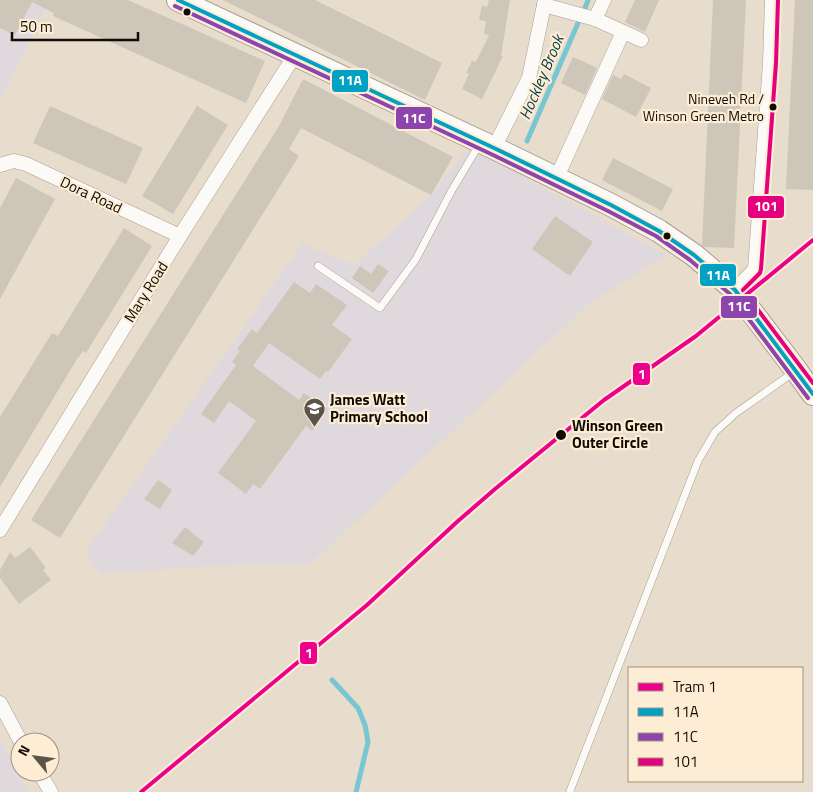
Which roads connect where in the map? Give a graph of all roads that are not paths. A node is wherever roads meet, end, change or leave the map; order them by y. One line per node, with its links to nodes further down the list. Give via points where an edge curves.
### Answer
1 (178, 0): 8 (main road)
2 (604, 0): 5 (street)
3 (772, 0): 14 (street, via 755,269)
4 (544, 3): 5 (street); 9 (street, via 529,78)
5 (596, 19): 6 (street)
6 (624, 32): 7 (street); 11 (street)
7 (641, 40)
8 (295, 55): 9 (main road); 12 (street, Mary Road)
9 (487, 145): 11 (main road); 13 (lane, via 452,190 416,259 380,308)
10 (0, 165): 12 (street, Dora Road, via 26,164)
11 (556, 178): 14 (main road, via 659,231 694,255)
12 (180, 236): 17 (street, Mary Road)
13 (318, 266)
14 (735, 290): 15 (main road)
15 (796, 370): 16 (main road); 20 (lane, via 714,432 698,461)
16 (813, 394)
17 (0, 530)
18 (0, 703): 19 (street)
19 (16, 732)
20 (570, 791)

